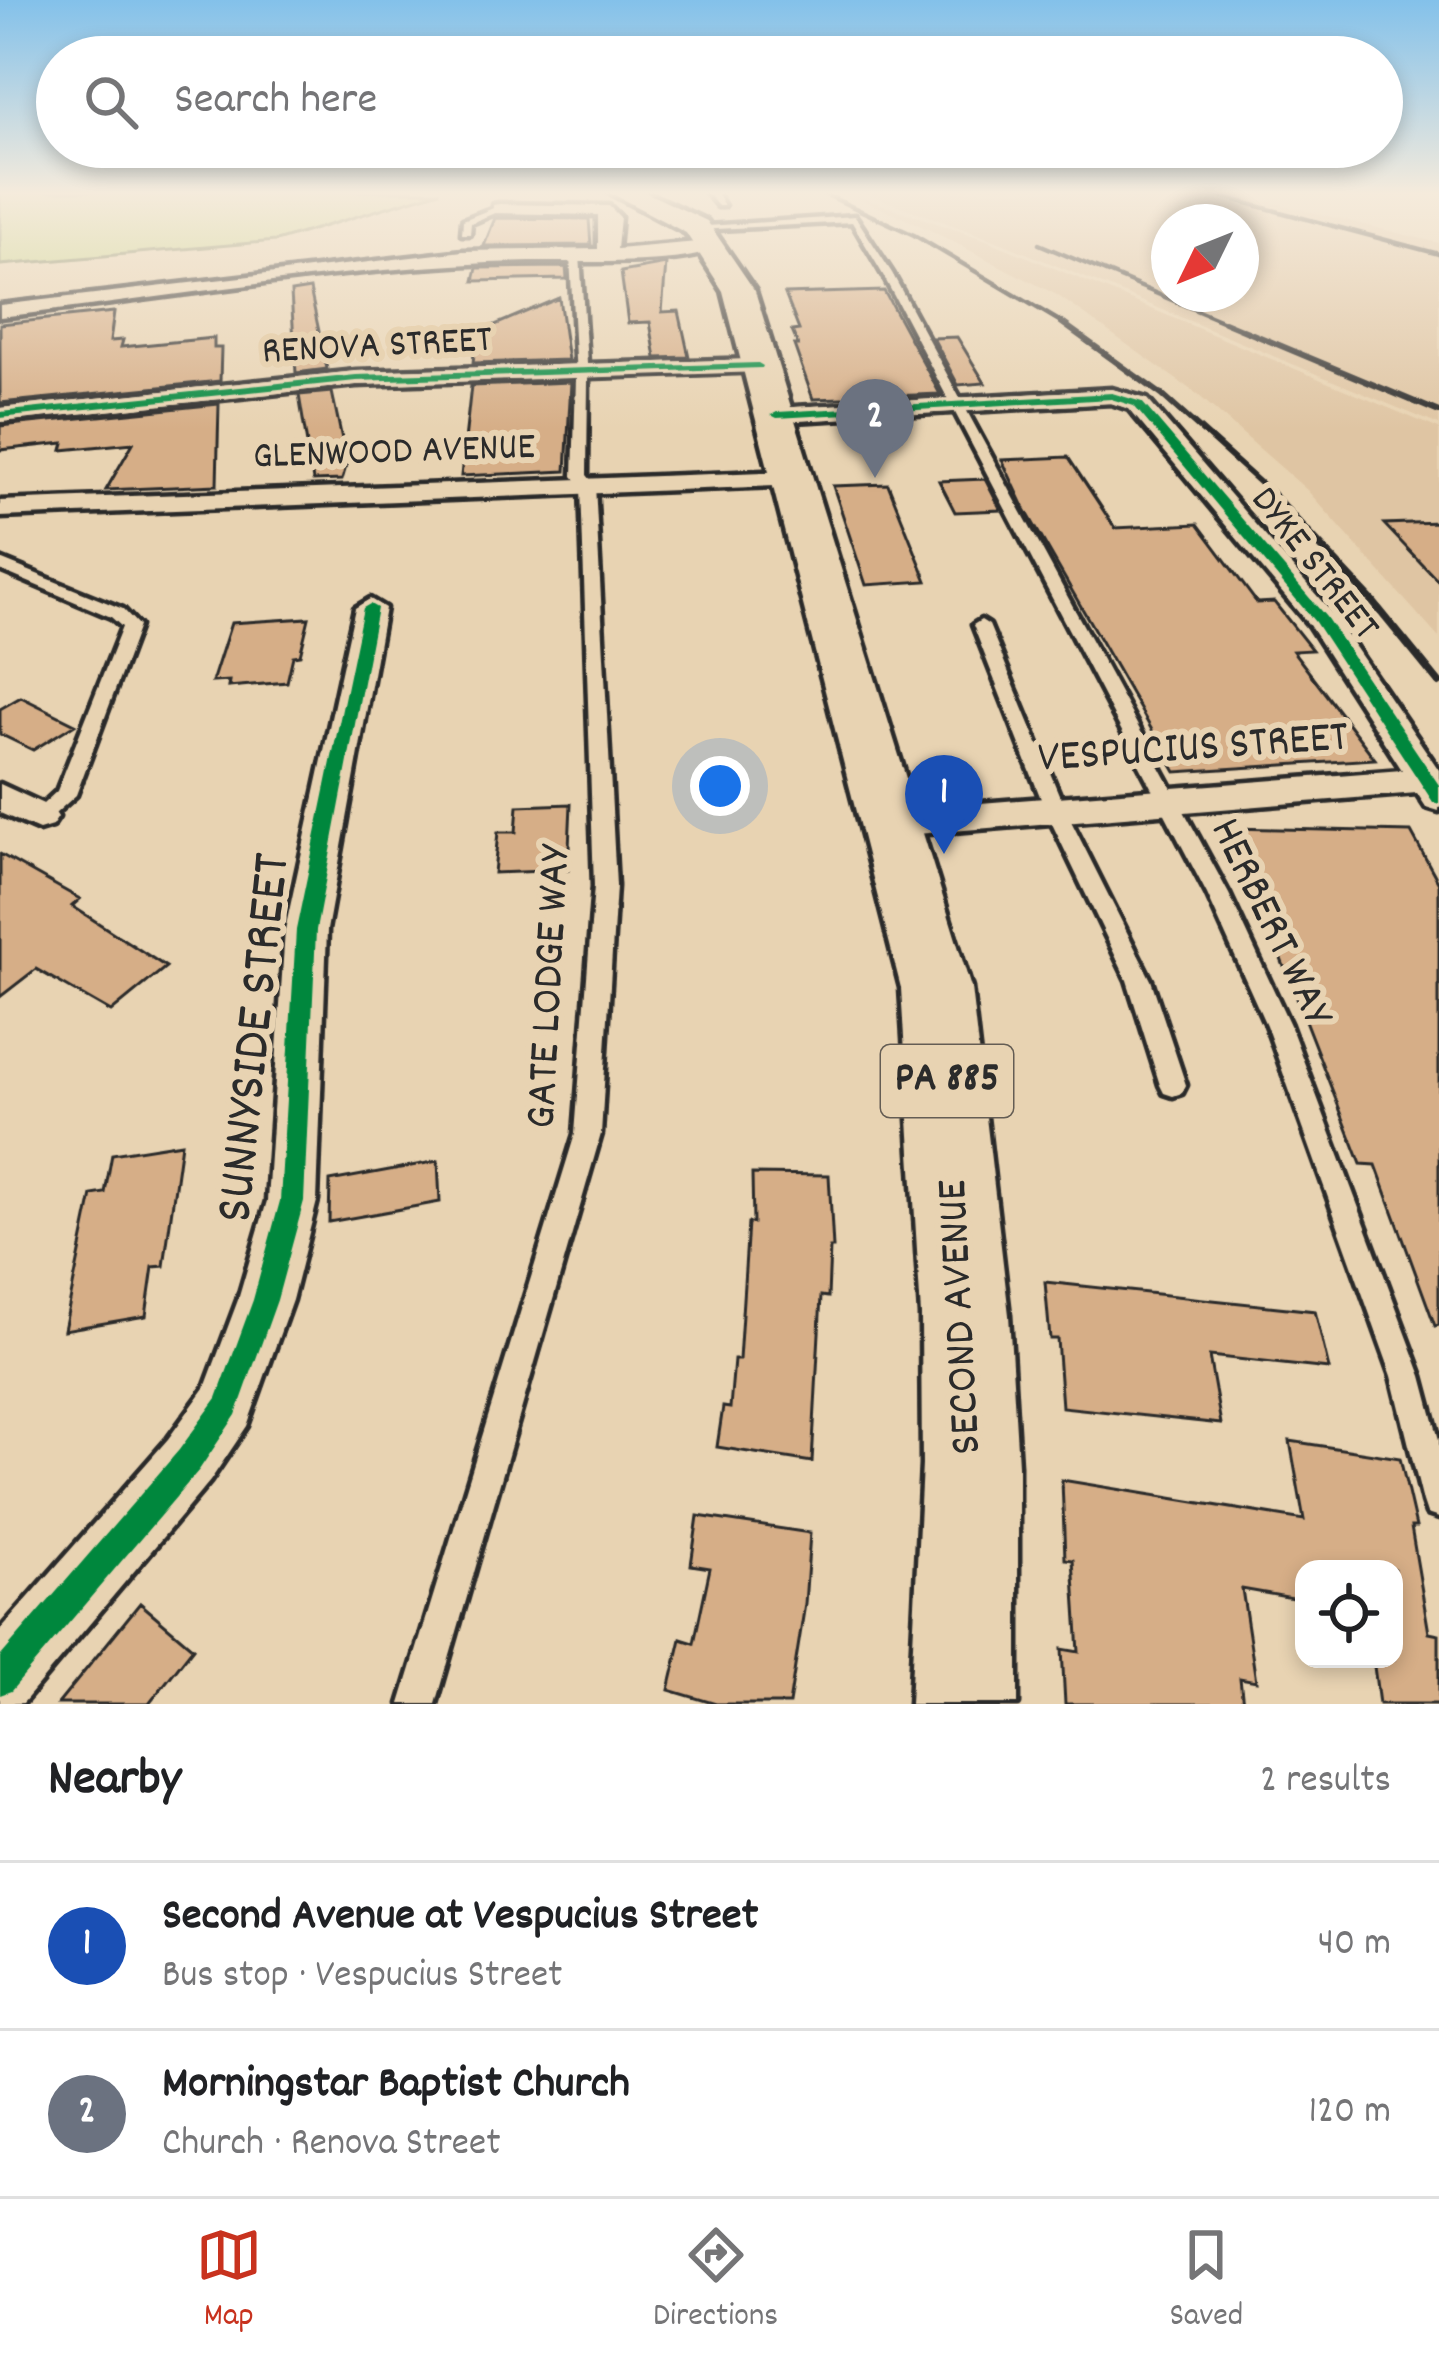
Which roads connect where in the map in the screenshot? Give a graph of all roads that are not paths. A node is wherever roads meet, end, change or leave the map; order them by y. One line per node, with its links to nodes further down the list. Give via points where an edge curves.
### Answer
1 (347, 271): 5 (street)
2 (575, 271): 7 (lane, GATE LODGE WAY)
3 (729, 271): 6 (main road, SECOND AVENUE / PA 885)
4 (884, 271): 8 (lane, HERBERT WAY)
5 (0, 311)
6 (758, 366): 7 (street, RENOVA STREET); 10 (main road, SECOND AVENUE / PA 885)
7 (578, 371): 9 (street, RENOVA STREET, via 322,380); 11 (lane, GATE LODGE WAY, via 580,476)
8 (958, 406): 10 (street); 16 (street, DYKE STREET, via 1112,396 1149,412 1321,620); 18 (lane, HERBERT WAY)
9 (0, 416)
10 (784, 447): 11 (street, GLENWOOD AVENUE); 21 (main road, SECOND AVENUE / PA 885)
11 (588, 485): 12 (street, GLENWOOD AVENUE); 25 (lane, GATE LODGE WAY, via 604,886 588,1134)
12 (0, 508)
13 (0, 564): 20 (lane, via 131,626 66,795)
14 (370, 608): 24 (street, SUNNYSIDE STREET, via 306,930 292,1201 265,1300 227,1406 190,1460)
15 (982, 625): 19 (lane)
16 (1436, 786): 18 (street, VESPUCIUS STREET)
17 (0, 797): 20 (street)
18 (1166, 803): 19 (street, VESPUCIUS STREET); 23 (lane, HERBERT WAY, via 1286,1045 1407,1376)
19 (1055, 809): 21 (street, VESPUCIUS STREET); 22 (lane, via 1139,980)
20 (39, 817)
21 (892, 823): 26 (main road, SECOND AVENUE / PA 885, via 937,988 954,1149 970,1465)
22 (1173, 1085)
23 (1439, 1502)
24 (0, 1680)
25 (418, 1704)
26 (964, 1704)

